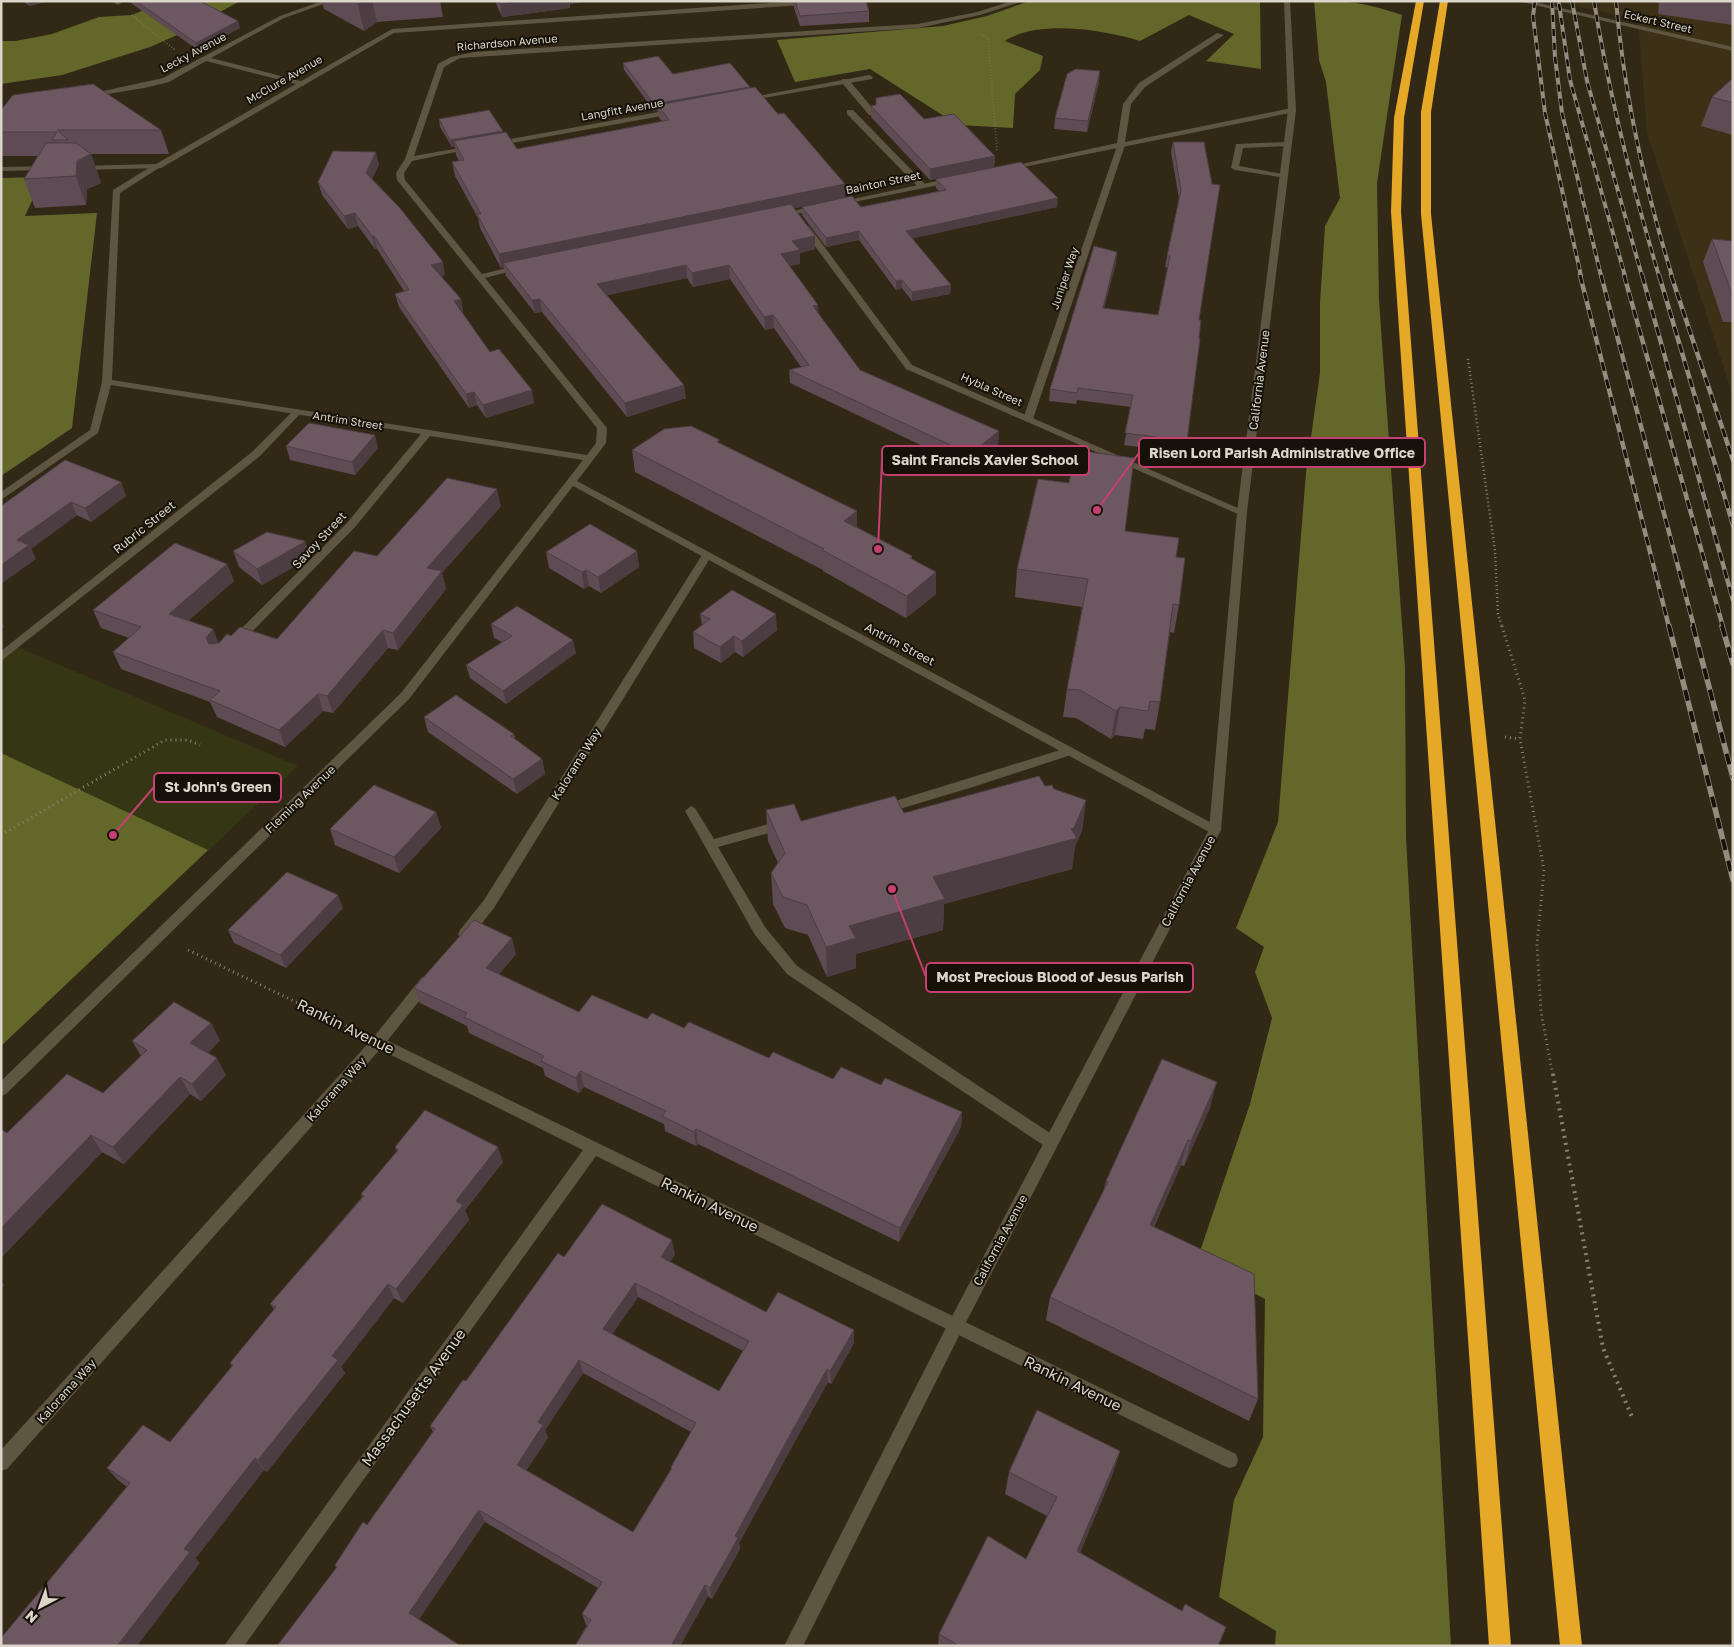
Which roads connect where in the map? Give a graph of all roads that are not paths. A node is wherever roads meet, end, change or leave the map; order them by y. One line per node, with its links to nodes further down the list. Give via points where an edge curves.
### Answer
1 (329, 1): 10 (street, Lecky Avenue, via 290,13)
2 (832, 1): 13 (street, McClure Avenue, via 392,32)
3 (1020, 1): 24 (street, Richardson Avenue, via 918,26 454,58 441,66)
4 (1287, 1): 17 (street, California Avenue)
5 (1420, 1): 65 (highway, via 1399,118 1396,212)
6 (1444, 1): 66 (highway, via 1426,112 1426,214)
7 (1520, 1): 9 (street, Eckert Street)
8 (1220, 35): 22 (street, Juniper Way, via 1163,69 1142,86 1127,104)
9 (1733, 49)
10 (205, 59): 13 (street); 14 (street, Lecky Avenue, via 157,83)
11 (869, 77): 12 (street)
12 (845, 81): 15 (street); 19 (street)
13 (301, 84): 25 (street, McClure Avenue)
14 (79, 96)
15 (740, 100)
16 (682, 110): 21 (street, Langfitt Avenue)
17 (1292, 110): 20 (street, California Avenue); 22 (street)
18 (850, 112): 32 (street)
19 (872, 113)
20 (1288, 144): 30 (street, California Avenue); 30 (street, via 1239,146 1235,168)
21 (487, 145)
22 (1121, 145): 29 (street); 39 (street, Juniper Way)
23 (477, 147): 24 (street)
24 (409, 159): 36 (street, Richardson Avenue, via 400,173 401,180)
25 (158, 166): 27 (street); 37 (street, McClure Avenue, via 116,192)
26 (56, 168): 28 (street)
27 (65, 168)
28 (1, 169)
29 (999, 170)
30 (1283, 176): 44 (street, California Avenue)
31 (961, 178): 32 (street, Bainton Street)
32 (922, 186): 33 (street, Bainton Street)
33 (794, 212): 34 (street, Bainton Street); 39 (street, Hybla Street, via 909,367)
34 (775, 216)
35 (527, 267): 36 (street)
36 (479, 277): 41 (street, Richardson Avenue, via 602,428 601,443)
37 (107, 382): 38 (street, Antrim Street); 43 (street, McClure Avenue, via 95,431)
38 (298, 412): 40 (street, Antrim Street); 47 (street, Rubric Street, via 256,454)
39 (1028, 419): 44 (street, Hybla Street)
40 (428, 432): 41 (street, Antrim Street); 46 (street, Savoy Street, via 351,525)
41 (590, 458): 42 (street, Richardson Avenue)
42 (572, 482): 45 (street, Antrim Street); 57 (street, Fleming Avenue, via 405,696)
43 (1, 497)
44 (1242, 512): 52 (street, California Avenue)
45 (707, 555): 48 (street, Antrim Street); 54 (street, Kalorama Way, via 489,904)
46 (226, 650)
47 (1, 657)
48 (1070, 752): 50 (street); 52 (street, Antrim Street)
49 (691, 811): 53 (street)
50 (868, 813)
51 (797, 824): 53 (street)
52 (1215, 830): 58 (street, California Avenue)
53 (710, 845): 58 (street, via 760,931 792,970)
54 (458, 942)
55 (434, 973): 56 (street, Kalorama Way)
56 (378, 1042): 59 (street, Rankin Avenue); 62 (street, Kalorama Way)
57 (1, 1090)
58 (1051, 1142): 60 (street, California Avenue)
59 (594, 1147): 60 (street, Rankin Avenue); 63 (street, Massachusetts Avenue)
60 (956, 1325): 61 (street, Rankin Avenue); 64 (street, California Avenue)
61 (1230, 1460)
62 (1, 1463)
63 (233, 1646)
64 (793, 1646)
65 (1500, 1646)
66 (1571, 1646)

